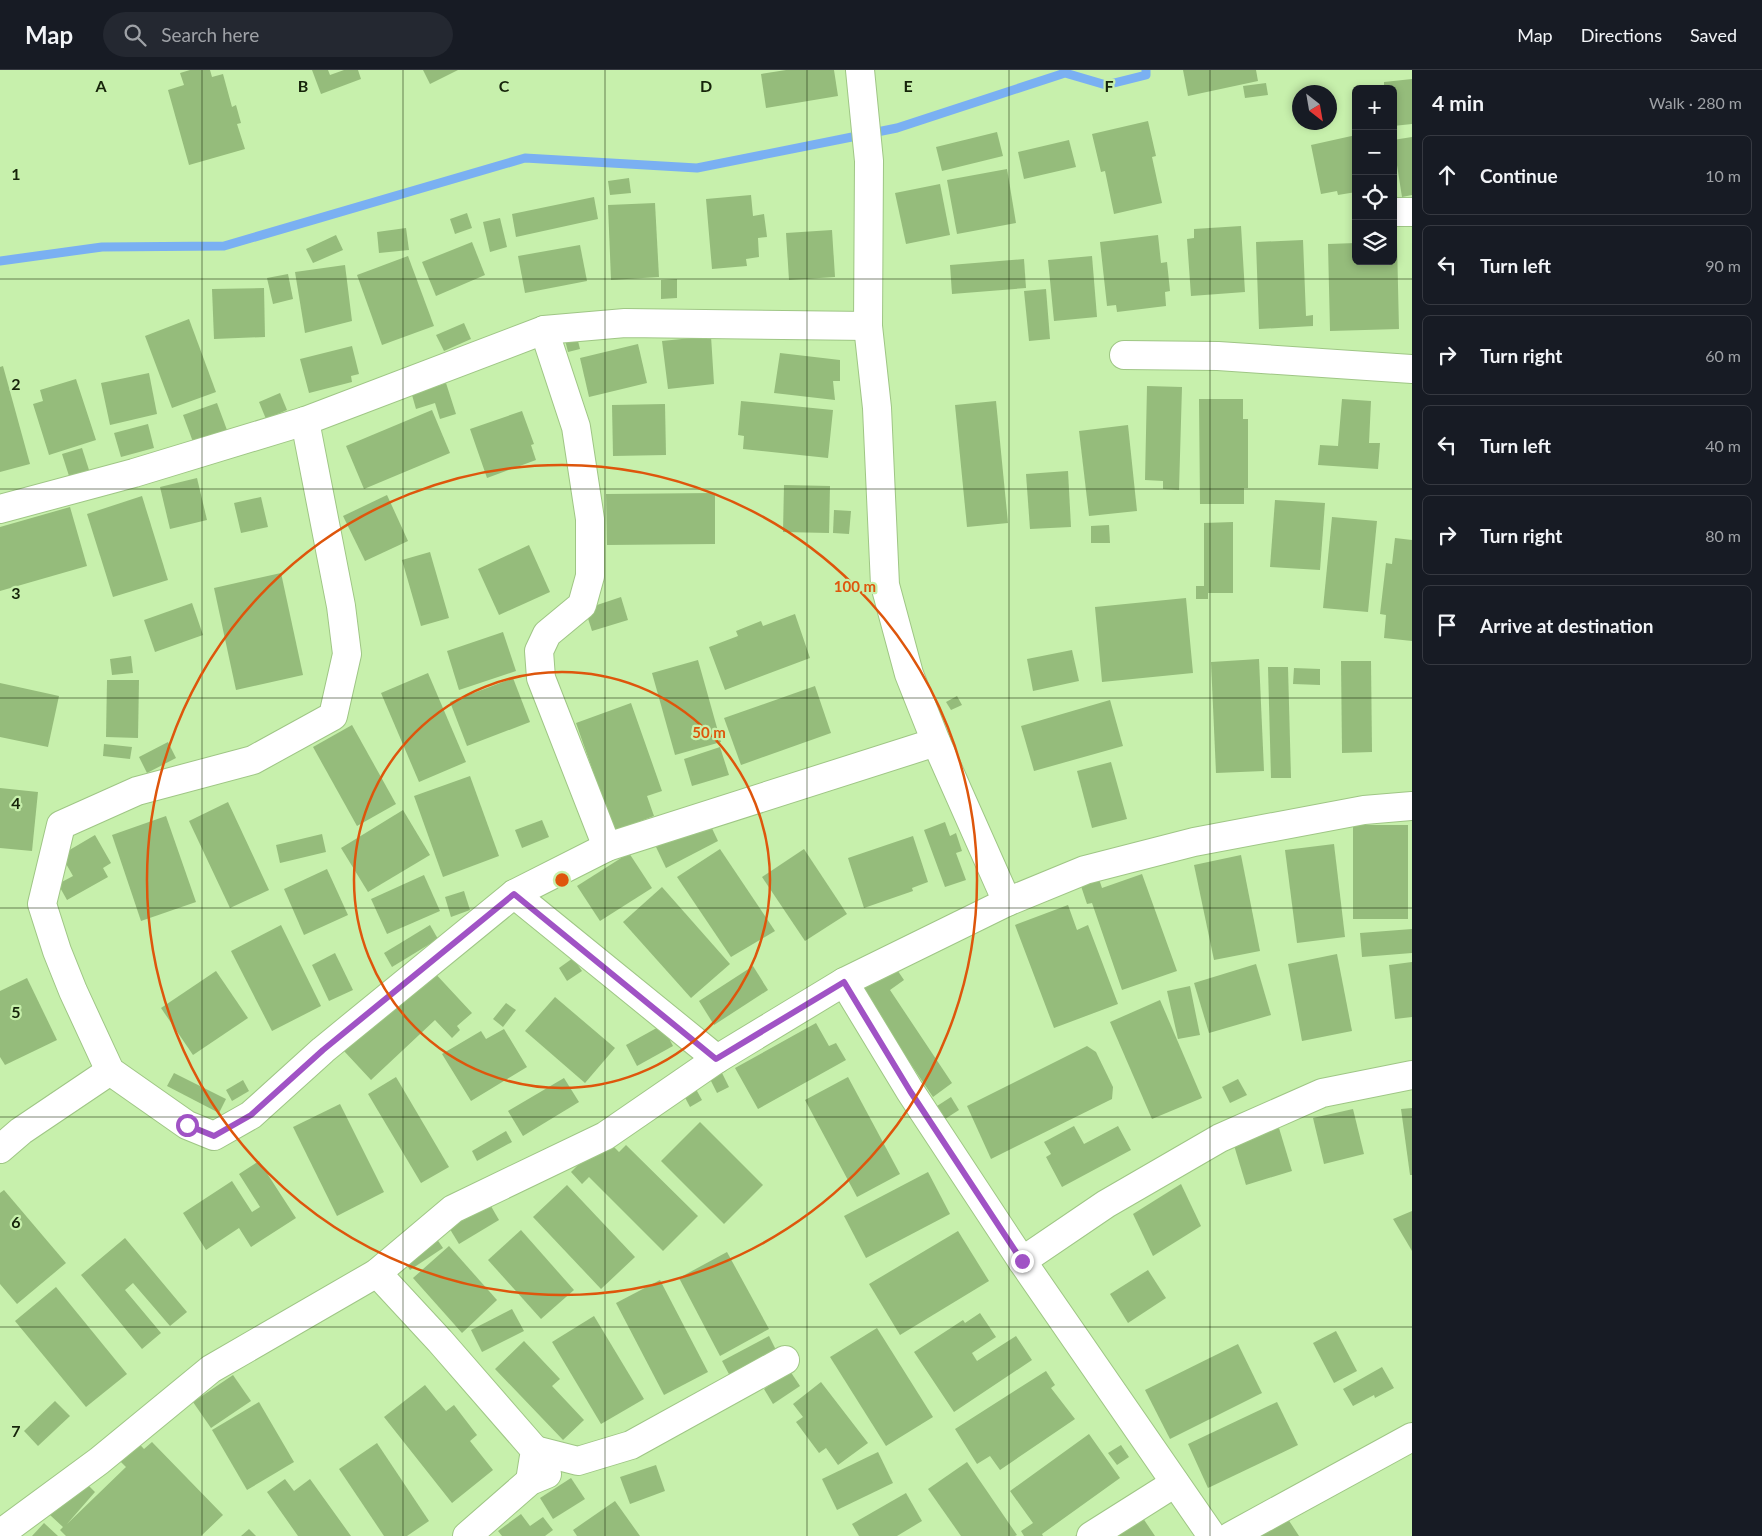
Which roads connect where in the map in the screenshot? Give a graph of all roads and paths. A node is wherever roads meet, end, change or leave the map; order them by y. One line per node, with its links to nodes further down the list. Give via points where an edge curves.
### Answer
1 (860, 70): 4 (street, via 869,161)
2 (1397, 212): 3 (street)
3 (1412, 212)
4 (868, 326): 5 (street, via 625,323); 10 (street, via 877,408 885,585 910,674)
5 (544, 330): 8 (street); 12 (street, via 576,427 590,519 590,576 582,605 547,634 539,651 541,678)
6 (1124, 355): 7 (street, via 1218,356)
7 (1412, 369)
8 (306, 421): 9 (street); 17 (street, via 347,654 333,716 253,760 137,791 61,825 42,904 72,991)
9 (0, 509)
10 (936, 742): 12 (street); 14 (street)
11 (1412, 806): 14 (street, via 1364,810 1194,842 1084,870)
12 (607, 847): 13 (street)
13 (514, 894): 16 (street); 17 (street, via 323,1050 251,1115 214,1136 187,1125)
14 (1007, 902): 15 (street)
15 (844, 982): 16 (street); 20 (street, via 910,1091)
16 (716, 1059): 21 (street, via 605,1136 452,1209)
17 (110, 1072): 19 (street, via 21,1132)
18 (1412, 1075): 20 (street, via 1322,1092 1220,1138 1106,1204)
19 (0, 1150)
20 (1022, 1261): 27 (street)
21 (378, 1273): 24 (street); 28 (street, via 211,1369)
22 (785, 1360): 25 (street, via 631,1445)
23 (1412, 1437): 32 (street)
24 (534, 1450): 25 (street); 26 (street)
25 (578, 1462): 26 (street)
26 (530, 1481): 29 (street)
27 (1175, 1483): 30 (street); 31 (street)
28 (3, 1534)
29 (468, 1536)
30 (1091, 1536)
31 (1212, 1536)
32 (1231, 1536)

